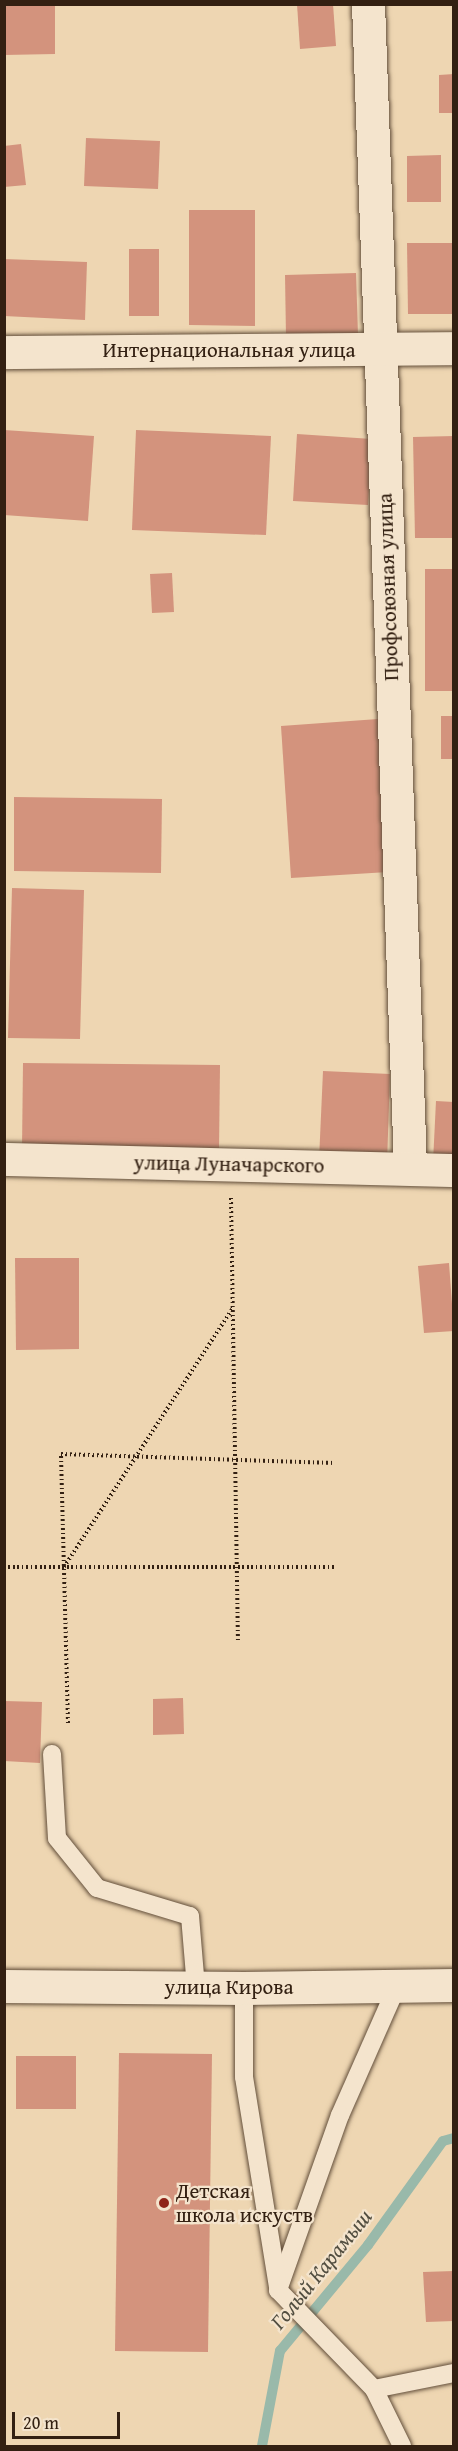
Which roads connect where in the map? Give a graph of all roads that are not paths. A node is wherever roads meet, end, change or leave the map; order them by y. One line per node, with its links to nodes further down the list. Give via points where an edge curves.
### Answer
1 (368, 4): 3 (street, Профсоюзная улица)
2 (453, 348): 3 (street, Интернациональная улица)
3 (378, 349): 4 (street, Интернациональная улица); 6 (street, Профсоюзная улица)
4 (4, 352)
5 (4, 1159): 6 (street, улица Луначарского)
6 (410, 1168): 7 (street, улица Луначарского)
7 (453, 1170)
8 (52, 1754): 12 (lane, via 57,1838 97,1888 190,1916)
9 (453, 1985): 11 (street, улица Кирова)
10 (4, 1986): 12 (street, улица Кирова)
11 (397, 1986): 13 (street, улица Кирова); 14 (lane, via 340,2115)
12 (196, 1988): 13 (street, улица Кирова)
13 (244, 1988): 14 (lane, via 244,2077)
14 (278, 2290): 16 (lane)
15 (453, 2373): 16 (lane)
16 (374, 2389): 17 (lane)
17 (402, 2446)

